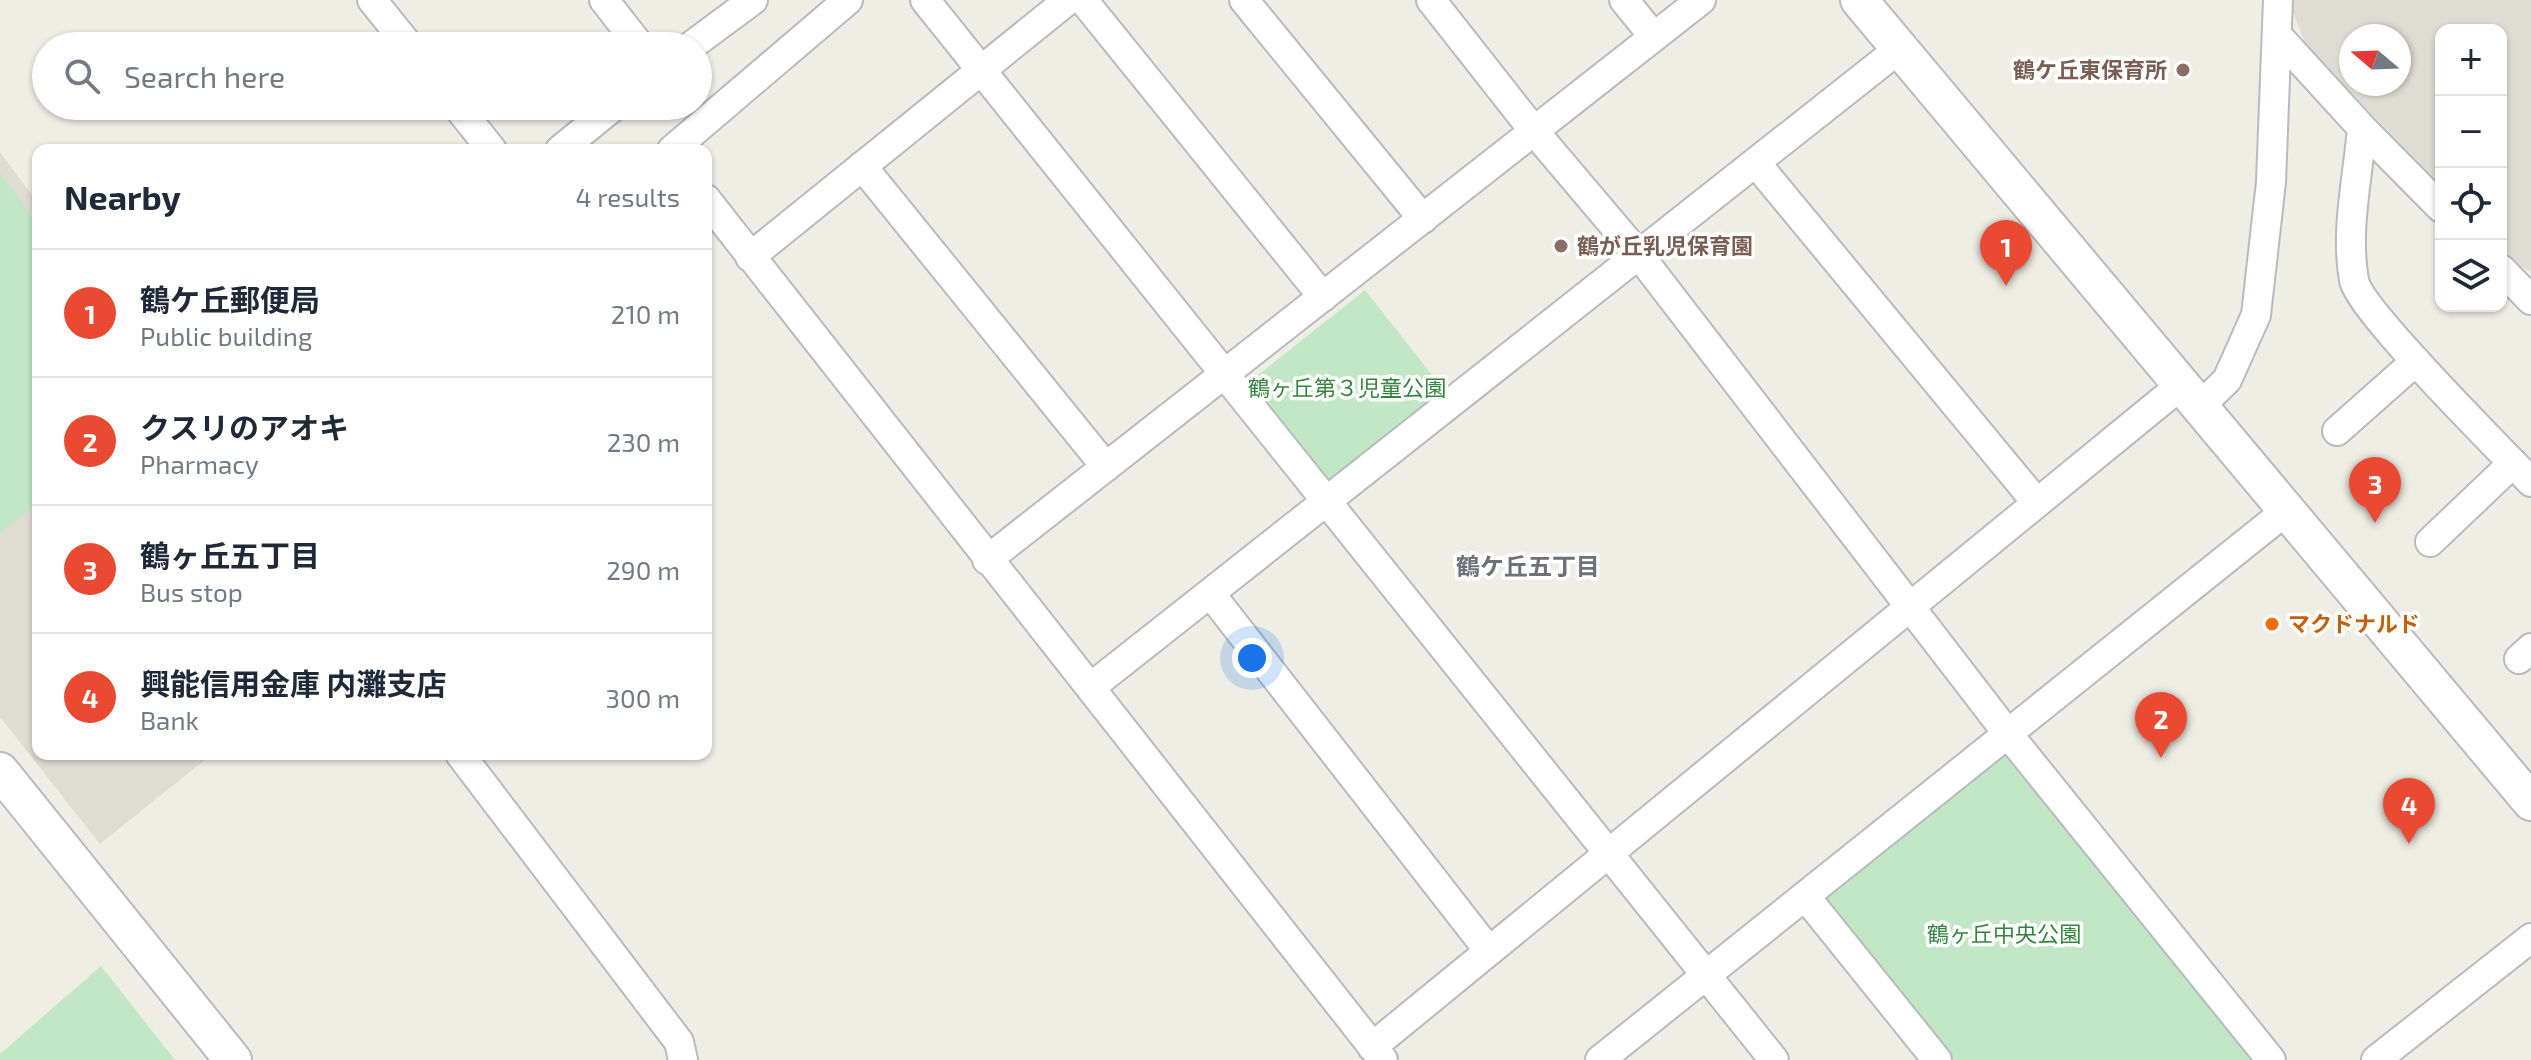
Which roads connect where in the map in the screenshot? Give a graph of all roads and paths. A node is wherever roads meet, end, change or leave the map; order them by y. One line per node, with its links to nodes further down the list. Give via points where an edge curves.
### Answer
1 (372, 0): 14 (street)
2 (604, 0): 15 (street)
3 (753, 0): 16 (street)
4 (848, 0): 21 (street)
5 (925, 0): 20 (street)
6 (1068, 0): 20 (street)
7 (1083, 0): 38 (street)
8 (1244, 0): 34 (street)
9 (1431, 0): 26 (street)
10 (1624, 0): 18 (street)
11 (1701, 0): 18 (street)
12 (1859, 0): 19 (street)
13 (2278, 0): 17 (street)
14 (398, 32)
15 (629, 32)
16 (710, 32)
17 (2277, 35): 25 (street); 42 (street, via 2271,182 2256,315 2227,380)
18 (1654, 37): 26 (street)
19 (1899, 49): 30 (street); 42 (street)
20 (981, 69): 31 (street); 41 (street)
21 (712, 116)
22 (468, 120): 27 (street)
23 (597, 120): 28 (street)
24 (707, 120): 29 (street)
25 (2362, 128): 32 (street); 40 (street, via 2352,238 2354,284)
26 (1534, 131): 34 (street); 35 (street)
27 (487, 144)
28 (567, 144)
29 (679, 144)
30 (1756, 163): 35 (street); 47 (street)
31 (862, 166): 36 (street); 44 (street)
32 (2435, 202)
33 (712, 207): 36 (street)
34 (1423, 219): 38 (street)
35 (1639, 255): 46 (street); 52 (street)
36 (750, 257): 50 (street)
37 (2507, 275): 39 (street)
38 (1323, 297): 41 (street)
39 (2531, 300)
40 (2416, 361): 43 (street); 45 (street)
41 (1227, 373): 44 (street); 46 (street)
42 (2190, 396): 47 (street); 48 (street)
43 (2337, 431)
44 (1106, 467): 50 (street)
45 (2522, 473): 49 (street)
46 (1326, 502): 51 (street); 58 (street)
47 (2037, 503): 52 (street)
48 (2286, 511): 54 (street); 57 (street)
49 (2430, 542)
50 (987, 560): 53 (street)
51 (1210, 593): 53 (street); 61 (street)
52 (1909, 607): 54 (street); 58 (street)
53 (1091, 687): 63 (street)
54 (2008, 734): 59 (street); 69 (street)
55 (465, 760): 65 (street, via 679,1042)
56 (0, 771): 64 (street)
57 (2531, 802)
58 (1608, 854): 61 (street); 62 (street)
59 (1805, 896): 62 (street); 68 (street)
60 (2531, 938): 70 (street)
61 (1489, 951): 63 (street)
62 (1707, 974): 66 (street); 67 (street)
63 (1378, 1053)
64 (233, 1060)
65 (683, 1060)
66 (1600, 1060)
67 (1774, 1060)
68 (1937, 1060)
69 (2271, 1060)
70 (2376, 1060)

